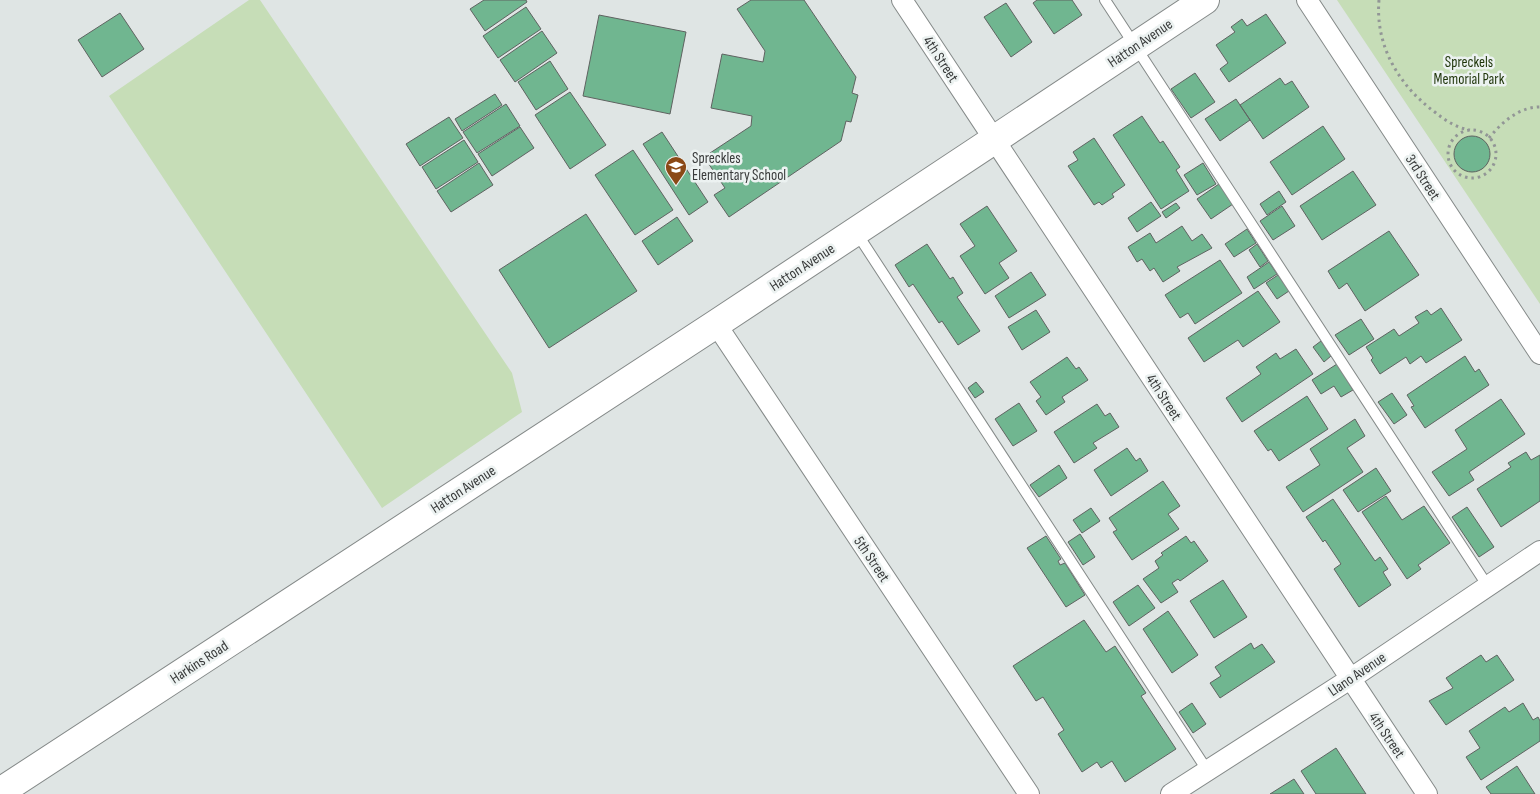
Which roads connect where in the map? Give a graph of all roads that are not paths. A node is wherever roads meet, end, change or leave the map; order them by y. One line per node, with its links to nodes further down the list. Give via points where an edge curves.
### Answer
1 (902, 0): 6 (street, 4th Street)
2 (1105, 0): 5 (lane)
3 (1205, 0): 5 (street, Hatton Avenue)
4 (1307, 0): 9 (street, 3rd Street)
5 (1135, 46): 6 (street, Hatton Avenue); 12 (lane)
6 (994, 141): 7 (street, Hatton Avenue); 13 (street, 4th Street)
7 (856, 231): 8 (street, Hatton Avenue); 14 (lane)
8 (716, 324): 10 (street, Hatton Avenue); 16 (street, 5th Street)
9 (1540, 354)
10 (398, 532): 15 (street, Harkins Road)
11 (1540, 551): 12 (street, Llano Avenue)
12 (1487, 585): 13 (street, Llano Avenue)
13 (1350, 679): 14 (street, Llano Avenue); 18 (street, 4th Street)
14 (1207, 770): 17 (street, Llano Avenue)
15 (0, 792)
16 (1029, 794)
17 (1172, 794)
18 (1427, 794)

